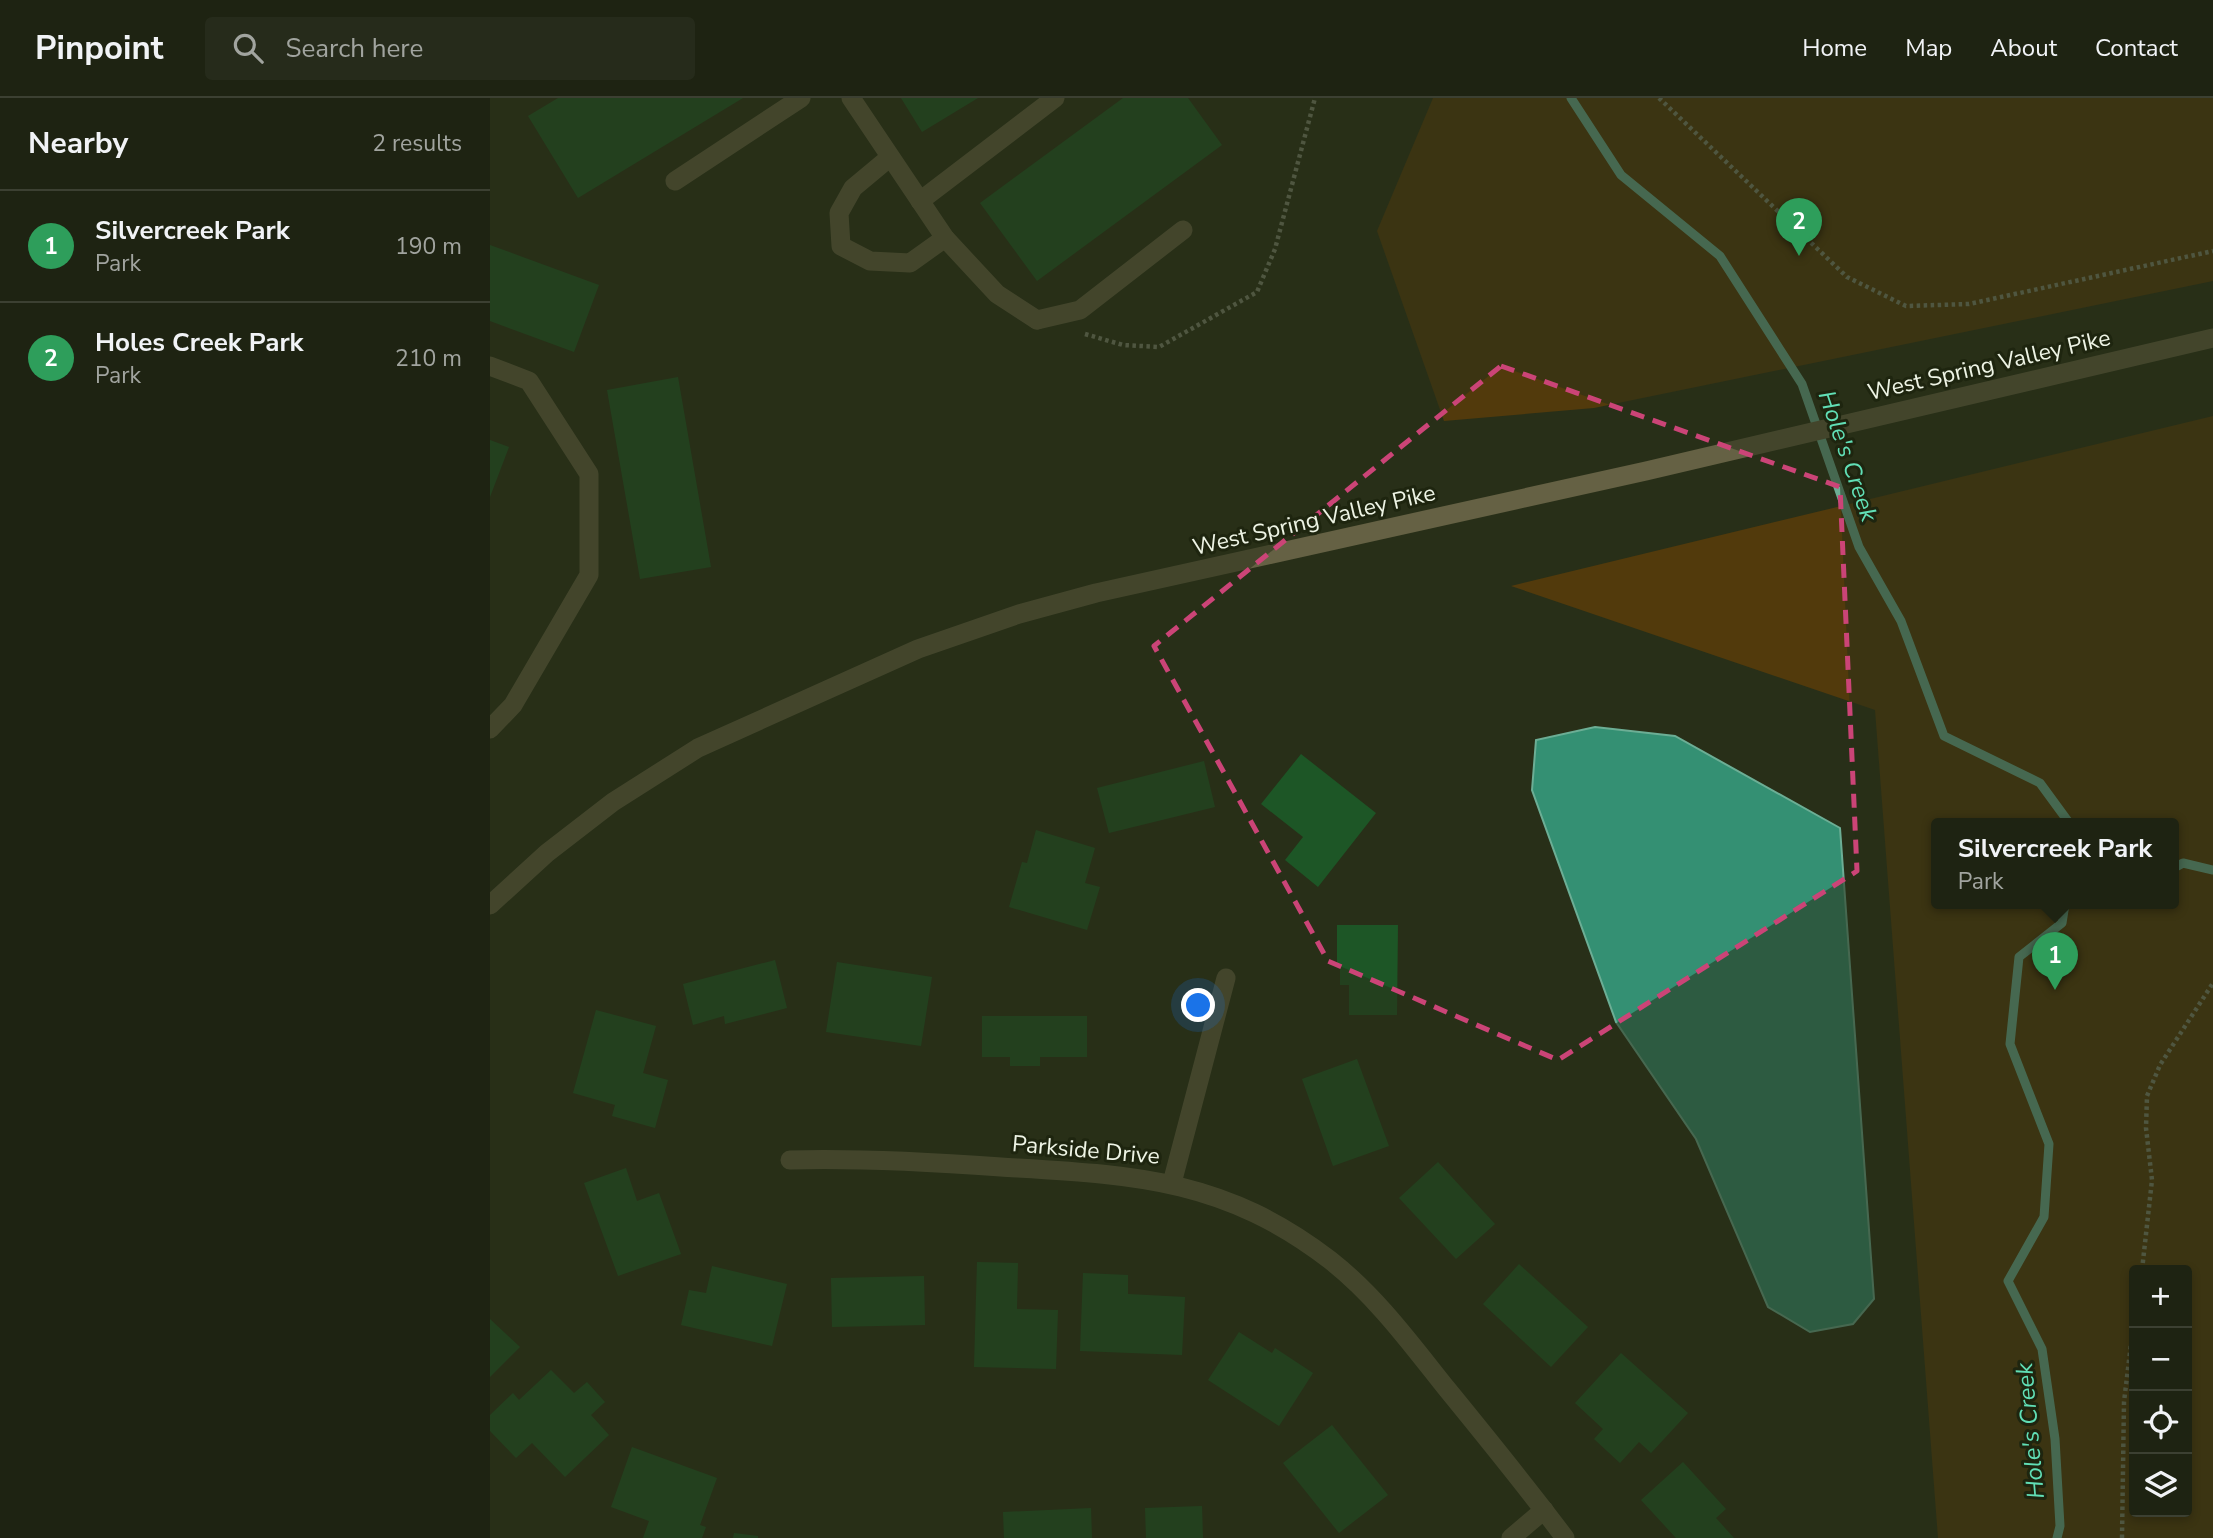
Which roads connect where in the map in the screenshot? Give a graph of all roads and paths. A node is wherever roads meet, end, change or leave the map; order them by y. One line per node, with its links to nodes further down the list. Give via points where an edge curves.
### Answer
1 (801, 98): 7 (street)
2 (851, 98): 6 (street)
3 (1055, 98): 8 (street)
4 (1315, 98): 12 (path, via 1275,249 1257,292 1159,347 1123,345)
5 (1659, 98): 11 (path, via 1847,277 1906,306 1969,304)
6 (889, 158): 8 (street); 10 (street, via 853,188 839,213 841,246 870,261 910,263)
7 (675, 181)
8 (920, 201): 10 (street)
9 (1183, 230): 12 (street, via 1080,310)
10 (946, 239): 12 (street, via 997,295)
11 (2213, 251)
12 (1037, 320)
13 (2213, 338): 16 (street, West Spring Valley Pike, via 1019,614 918,649 698,748 613,802)
14 (490, 366): 15 (street, via 530,382 589,474 589,575 513,705)
15 (490, 729)
16 (490, 905)
17 (1226, 978): 20 (street)
18 (2213, 983): 21 (path, via 2160,1065 2147,1096 2152,1180)
19 (790, 1160): 20 (street, Parkside Drive, via 887,1160 1127,1175)
20 (1172, 1183): 23 (street, Parkside Drive, via 1241,1207 1285,1229 1331,1261 1384,1310)
21 (2143, 1265)
22 (2133, 1328): 26 (path, via 2124,1402)
23 (1544, 1510): 24 (street); 25 (street, Parkside Drive)
24 (1511, 1538)
25 (1565, 1538)
26 (2122, 1538)

